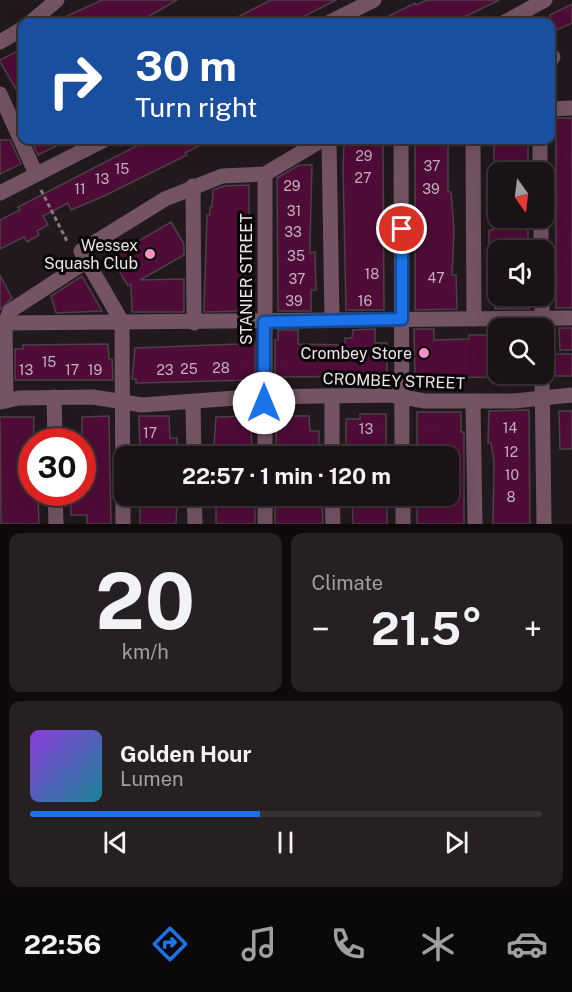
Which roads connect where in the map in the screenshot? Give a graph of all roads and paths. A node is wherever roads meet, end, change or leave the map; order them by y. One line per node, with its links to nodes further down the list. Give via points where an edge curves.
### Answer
1 (57, 0): 4 (street)
2 (374, 0): 5 (street)
3 (545, 0): 6 (street)
4 (36, 18)
5 (338, 18)
6 (513, 18)
7 (18, 32): 8 (street)
8 (0, 42)
9 (0, 94): 12 (street)
10 (572, 108): 11 (street)
11 (555, 109)
12 (18, 136)
13 (22, 144): 22 (street)
14 (96, 144): 22 (street)
15 (315, 144): 21 (street)
16 (328, 144): 29 (street)
17 (401, 144): 27 (street)
18 (473, 144): 28 (street)
19 (540, 144): 20 (street)
20 (540, 162)
21 (264, 174): 23 (street, via 222,176); 34 (street, STANIER STREET)
22 (35, 175): 24 (street); 25 (path, via 69,245 76,254)
23 (193, 186): 25 (street, via 165,199); 33 (street)
24 (0, 193)
25 (84, 256): 31 (street, via 10,311); 32 (street)
26 (572, 318): 35 (street)
27 (402, 319): 28 (street); 29 (street); 41 (street)
28 (474, 319): 30 (street)
29 (332, 320): 34 (street)
30 (488, 320)
31 (6, 322): 32 (street); 44 (street)
32 (122, 322): 33 (street); 46 (street)
33 (194, 322): 34 (street)
34 (264, 322): 40 (street, STANIER STREET)
35 (554, 322)
36 (542, 384): 42 (street)
37 (572, 395): 42 (street, CROMBEY STREET)
38 (332, 396): 40 (street, CROMBEY STREET); 41 (street, CROMBEY STREET); 50 (street)
39 (54, 397): 44 (street, CROMBEY STREET); 46 (street, CROMBEY STREET, via 93,397); 47 (street)
40 (264, 397): 45 (street, CROMBEY STREET); 49 (street, STANIER STREET)
41 (402, 397): 43 (street, CROMBEY STREET); 51 (street)
42 (542, 398): 43 (street, CROMBEY STREET); 64 (street)
43 (473, 401): 63 (street)
44 (3, 402)
45 (193, 402): 46 (street, CROMBEY STREET); 48 (street)
46 (123, 403): 58 (street)
47 (55, 428)
48 (194, 446)
49 (265, 446)
50 (332, 446)
51 (402, 446)
52 (55, 506): 57 (street)
53 (194, 506): 59 (street)
54 (265, 506): 60 (street)
55 (332, 506): 61 (street)
56 (403, 506): 62 (street)
57 (56, 524)
58 (123, 524)
59 (195, 524)
60 (265, 524)
61 (333, 524)
62 (404, 524)
63 (476, 524)
64 (544, 524)

